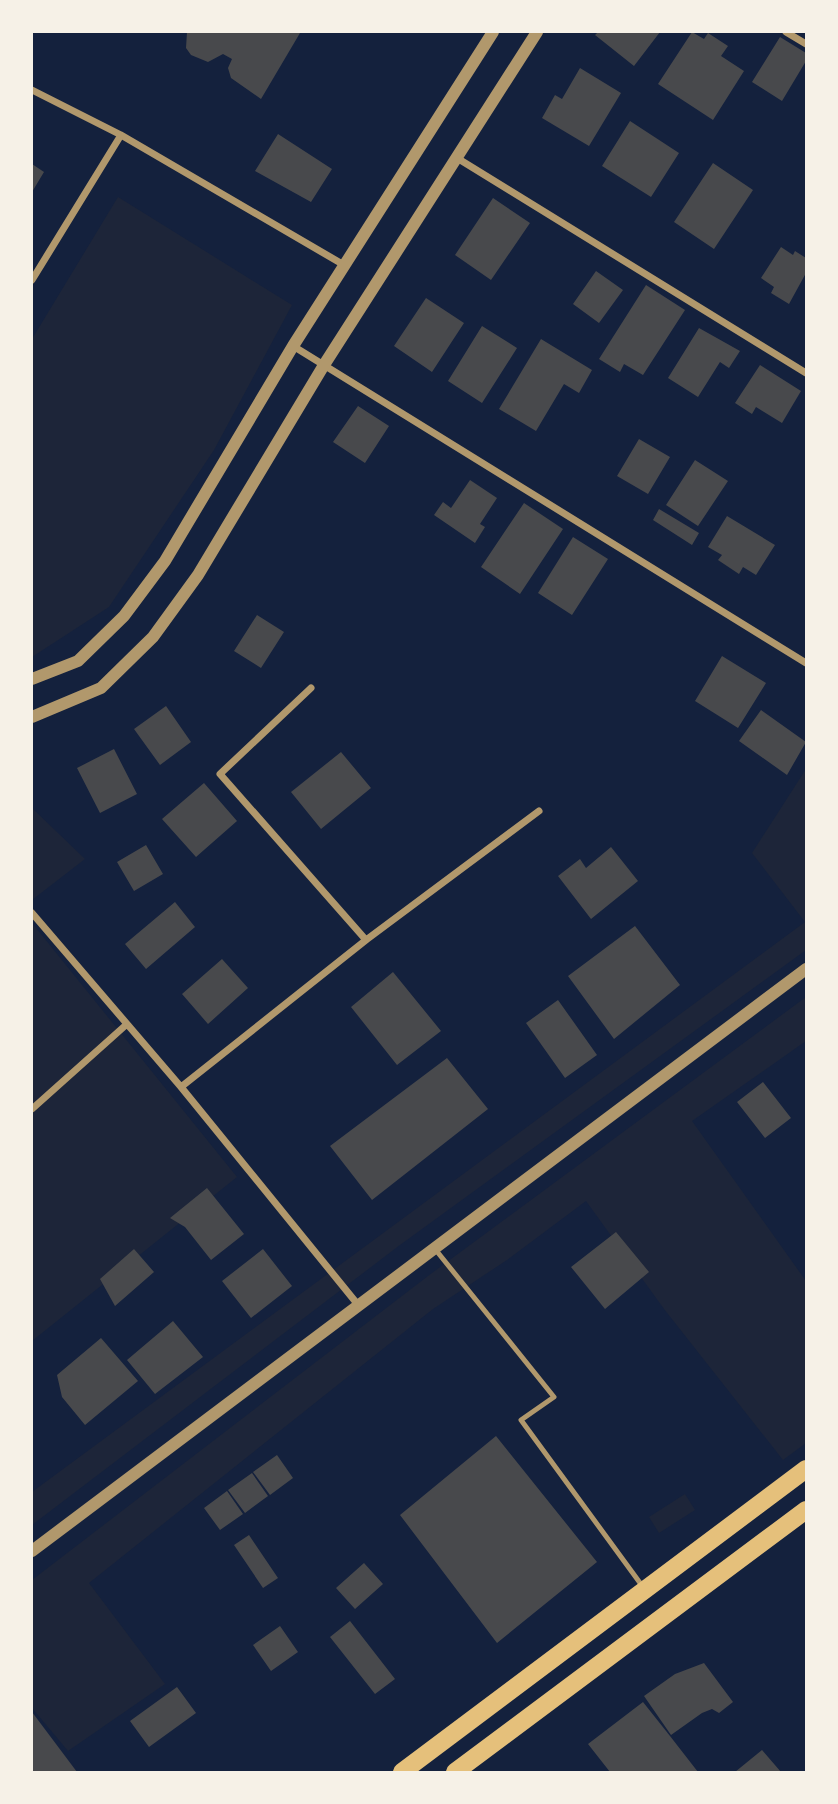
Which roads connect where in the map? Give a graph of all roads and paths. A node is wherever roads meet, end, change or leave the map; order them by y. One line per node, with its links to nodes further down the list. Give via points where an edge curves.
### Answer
1 (494, 32): 8 (street)
2 (537, 32): 7 (street)
3 (786, 32): 4 (street)
4 (807, 44)
5 (32, 90): 6 (street)
6 (121, 135): 8 (street); 9 (street)
7 (457, 158): 11 (street); 12 (street)
8 (344, 265): 10 (street)
9 (32, 280)
10 (293, 346): 11 (street); 14 (street, via 165,561 124,616 78,661)
11 (324, 365): 13 (street); 16 (street, via 198,575 153,637 101,688)
12 (807, 373)
13 (807, 663)
14 (32, 679)
15 (311, 688): 19 (street, via 220,774)
16 (32, 717)
17 (539, 811): 19 (street)
18 (32, 914): 21 (street)
19 (366, 940): 22 (street)
20 (807, 969): 24 (street)
21 (127, 1024): 22 (street); 23 (street)
22 (181, 1087): 25 (street)
23 (32, 1109)
24 (435, 1249): 25 (street); 29 (lane, via 554,1397 521,1420)
25 (359, 1306): 28 (street)
26 (807, 1469): 29 (main road)
27 (807, 1510): 31 (main road)
28 (32, 1551)
29 (645, 1589): 30 (main road)
30 (402, 1773)
31 (455, 1773)

